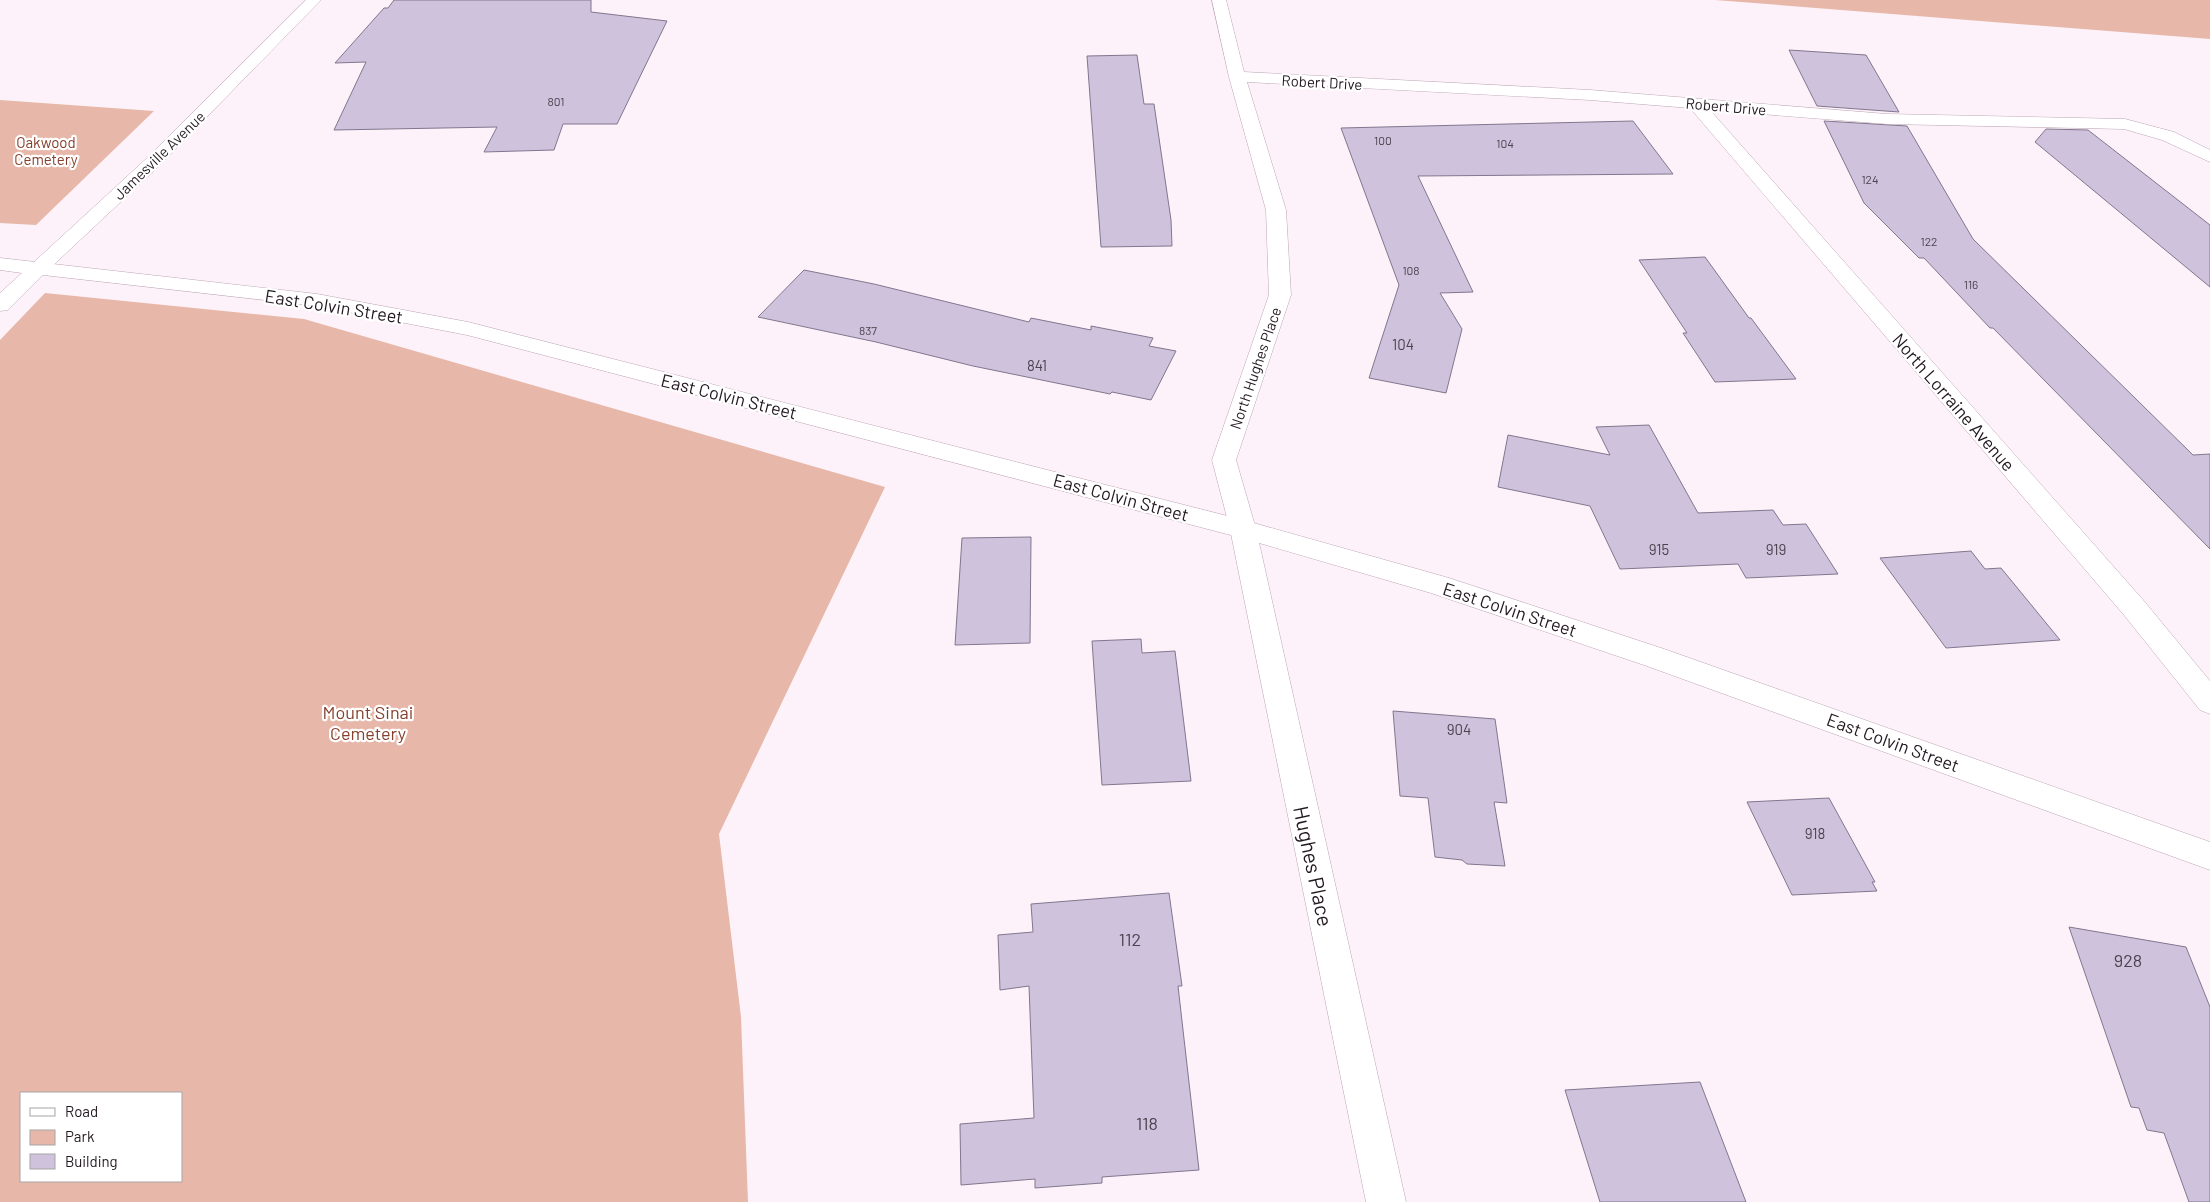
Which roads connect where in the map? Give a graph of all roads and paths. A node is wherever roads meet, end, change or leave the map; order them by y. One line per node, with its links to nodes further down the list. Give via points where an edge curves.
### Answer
1 (314, 0): 7 (street, Jamesville Avenue, via 152,164)
2 (1219, 0): 3 (street, North Hughes Place)
3 (1237, 77): 4 (street, Robert Drive, via 1590,95); 9 (street, North Hughes Place, via 1276,210 1280,295 1224,460)
4 (1695, 104): 5 (street, Robert Drive, via 1887,119 2125,124 2168,136); 10 (street, North Lorraine Avenue, via 2134,608)
5 (2210, 157)
6 (0, 264): 7 (street, East Colvin Street)
7 (40, 267): 8 (street, Jamesville Avenue); 9 (street, East Colvin Street, via 317,300 468,329)
8 (0, 305)
9 (1243, 529): 11 (street, East Colvin Street, via 1438,585 1654,657); 12 (street, Hughes Place)
10 (2210, 702)
11 (2210, 856)
12 (1386, 1202)

